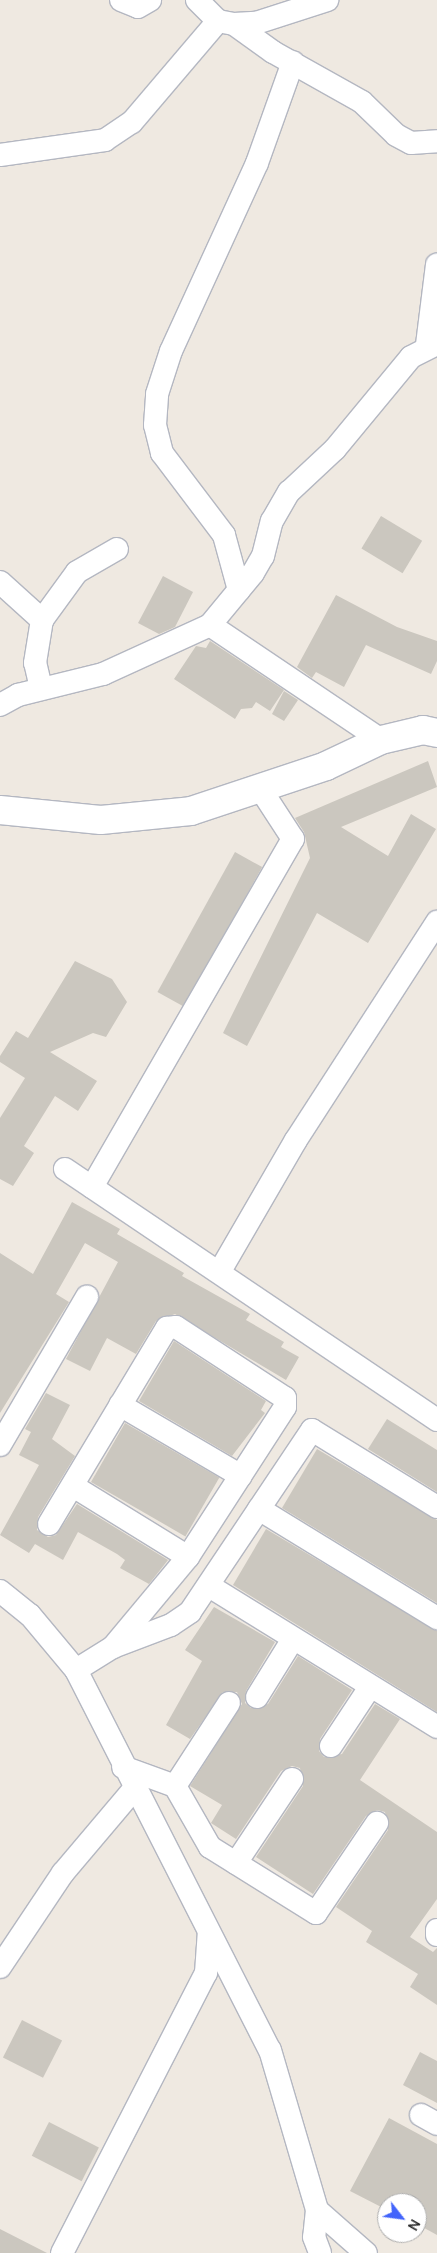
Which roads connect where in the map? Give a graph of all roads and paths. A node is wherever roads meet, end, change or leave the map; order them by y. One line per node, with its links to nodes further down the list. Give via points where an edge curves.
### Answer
1 (121, 0): 2 (street, via 138,7)
2 (150, 0)
3 (196, 0): 5 (street)
4 (327, 0): 5 (street, via 256,24)
5 (226, 22): 6 (street); 8 (street, via 132,122 105,140)
6 (293, 62): 7 (street, via 362,102 396,135 411,143); 13 (street, via 257,163 171,351 157,394 155,425 162,453 224,535)
7 (437, 141)
8 (0, 155)
9 (437, 265): 10 (street)
10 (432, 345): 13 (street, via 278,506 263,556)
11 (117, 549): 14 (street, via 77,572)
12 (0, 582): 14 (street)
13 (239, 590): 15 (street)
14 (42, 620): 16 (street, via 35,663)
15 (210, 625): 16 (street, via 102,674); 19 (street)
16 (41, 688): 17 (street)
17 (0, 705)
18 (432, 726): 19 (street)
19 (381, 740): 20 (street)
20 (261, 790): 21 (street, via 191,811 101,820); 24 (street, via 293,839)
21 (0, 810)
22 (437, 922): 25 (street, via 296,1140)
23 (65, 1169): 24 (street)
24 (92, 1187): 25 (street)
25 (220, 1271): 28 (street)
26 (87, 1297): 29 (street)
27 (120, 1405): 30 (street); 30 (street, via 167,1328 176,1327 285,1398 285,1407); 31 (street)
28 (437, 1420)
29 (0, 1445)
30 (241, 1476): 35 (street)
31 (73, 1486): 34 (street); 35 (street)
32 (437, 1507): 33 (street, via 315,1430)
33 (259, 1509): 36 (street); 38 (street)
34 (49, 1524)
35 (188, 1557): 40 (street)
36 (209, 1586): 39 (street); 40 (street, via 180,1620)
37 (0, 1591): 41 (street, via 30,1615)
38 (437, 1618)
39 (293, 1639): 42 (street); 43 (street)
40 (113, 1647): 41 (street)
41 (76, 1670): 47 (street)
42 (370, 1687): 45 (street); 46 (street)
43 (257, 1697)
44 (229, 1703): 49 (street)
45 (437, 1727)
46 (331, 1746)
47 (123, 1767): 49 (street); 50 (street)
48 (292, 1779): 52 (street)
49 (175, 1786): 52 (street, via 210,1847)
50 (134, 1789): 54 (street); 56 (street, via 63,1872)
51 (377, 1823): 52 (street, via 316,1913)
52 (236, 1863)
53 (437, 1930): 55 (street)
54 (209, 1934): 57 (street, via 270,2050); 58 (street, via 206,1973)
55 (437, 1935)
56 (0, 1966)
57 (317, 2210): 59 (street, via 314,2237); 60 (street)
58 (62, 2253)
59 (320, 2253)
60 (366, 2253)

